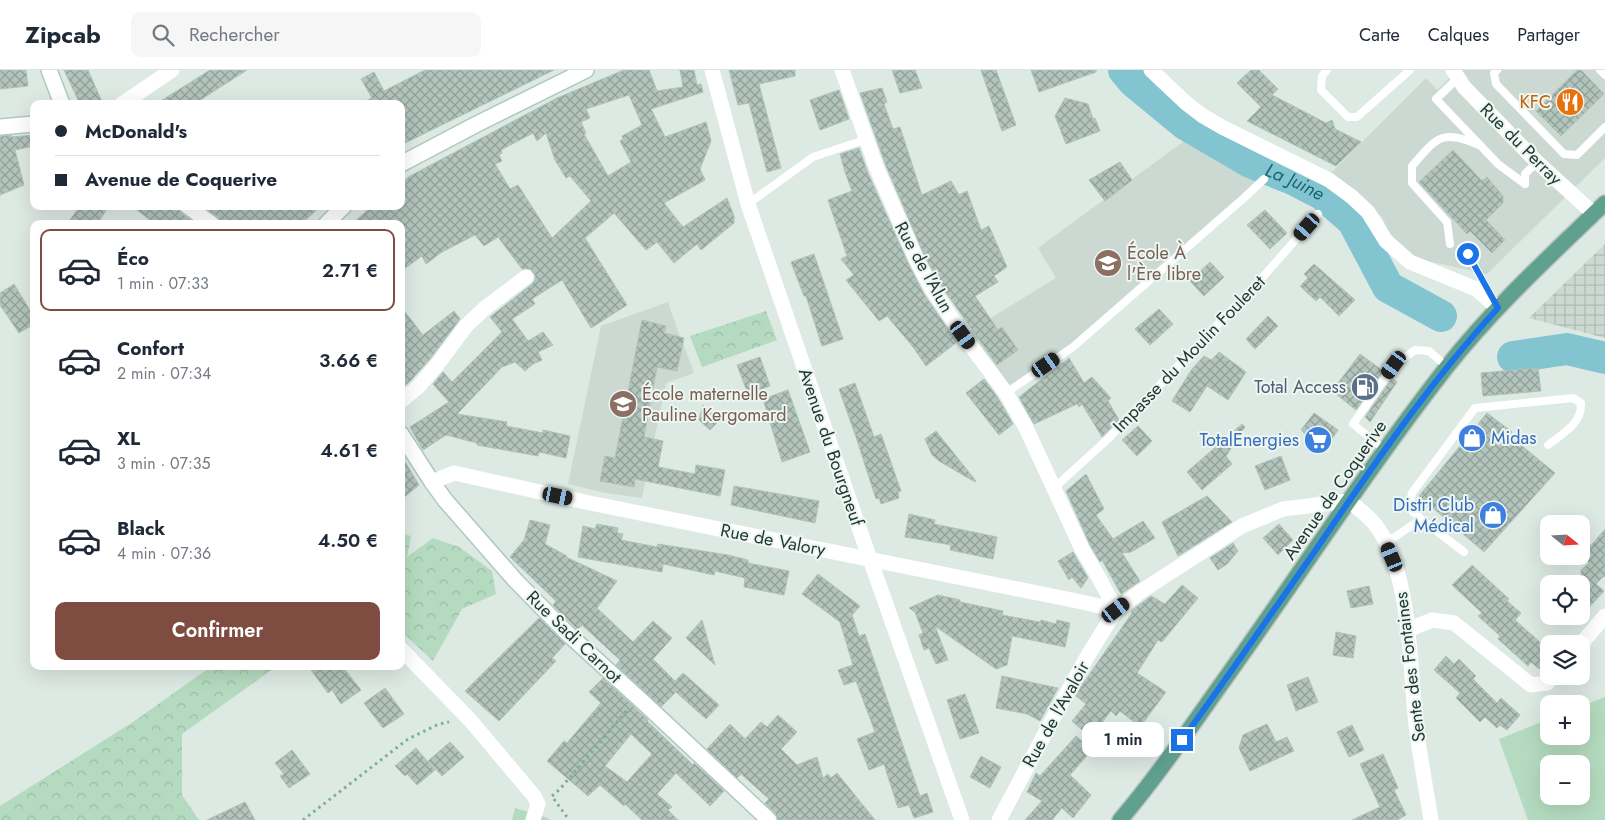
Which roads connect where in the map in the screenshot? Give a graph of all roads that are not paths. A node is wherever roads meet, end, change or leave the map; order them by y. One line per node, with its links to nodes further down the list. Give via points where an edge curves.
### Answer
1 (49, 70): 13 (street)
2 (172, 70): 14 (street)
3 (586, 70): 20 (street)
4 (712, 70): 24 (street, Avenue du Bourgneuf)
5 (842, 70): 18 (street, Rue de l'Alun)
6 (1152, 70): 34 (street, via 1186,102 1222,128 1330,180 1352,196 1368,212 1386,241 1410,262 1476,289)
7 (1327, 70): 8 (lane, via 1322,76 1321,90 1348,117 1357,117)
8 (1410, 70)
9 (1497, 70): 17 (lane, via 1494,73 1496,84 1564,154 1577,155)
10 (1600, 70): 12 (lane)
11 (1456, 74): 19 (lane, via 1436,99); 21 (street, Rue du Perray, via 1464,87)
12 (1605, 75)
13 (60, 100)
14 (128, 100)
15 (30, 124): 16 (street)
16 (0, 127)
17 (1605, 127)
18 (867, 139): 24 (lane, via 813,157); 36 (street, Rue de l'Alun, via 916,261 963,335)
19 (1481, 146): 21 (lane, via 1498,164 1525,184 1526,174); 31 (lane, via 1462,138 1444,137 1432,142 1412,166 1412,183 1447,222)
20 (405, 162)
21 (1536, 162): 28 (street, Rue du Perray)
22 (1264, 179): 36 (lane, via 1073,347)
23 (1605, 203): 28 (main road, Avenue de Coquerive)
24 (748, 204): 47 (street, Avenue du Bourgneuf)
25 (193, 210): 29 (street)
26 (340, 210): 30 (street)
27 (1318, 214): 42 (lane, Impasse du Moulin Fouleret, via 1263,278 1110,436)
28 (1594, 214): 34 (main road, Avenue de Coquerive)
29 (206, 220)
30 (330, 220)
31 (1450, 244)
32 (1468, 254): 34 (lane)
33 (526, 278): 37 (street, via 466,326 437,365)
34 (1498, 308): 35 (main road, Avenue de Coquerive)
35 (1447, 367): 40 (main road, Avenue de Coquerive); 40 (lane, via 1428,351 1415,350 1394,365 1352,424)
36 (1006, 393): 42 (street, Rue de l'Alun)
37 (405, 398)
38 (405, 440): 41 (street, Rue Sadi Carnot)
39 (1548, 445): 44 (lane, via 1577,421 1581,403 1573,398 1475,408 1412,493 1409,508)
40 (1385, 450): 43 (main road, Avenue de Coquerive)
41 (432, 482): 47 (street, Rue de Valory, via 454,473); 55 (street, Rue Sadi Carnot, via 516,580 567,632)
42 (1054, 488): 48 (street, Rue de l'Alun, via 1082,550)
43 (1348, 501): 45 (street, Sente des Fontaines, via 1369,516); 48 (street, via 1283,509 1242,526); 58 (main road, Avenue de Coquerive, via 1154,780)
44 (1421, 519): 45 (lane); 46 (lane)
45 (1386, 543): 50 (street, Sente des Fontaines, via 1398,571)
46 (1464, 552)
47 (870, 559): 48 (street, Rue de Valory); 56 (street, Avenue du Bourgneuf)
48 (1116, 610): 57 (street, Rue de l'Avaloir)
49 (1605, 616): 51 (street)
50 (1408, 630): 53 (street, via 1432,620 1454,624 1530,685); 59 (street, Sente des Fontaines, via 1416,727)
51 (1589, 635)
52 (405, 653): 54 (street, via 470,720 534,796 538,804)
53 (1540, 684)
54 (534, 820)
55 (769, 820)
56 (962, 820)
57 (999, 820)
58 (1120, 820)
59 (1431, 820)

